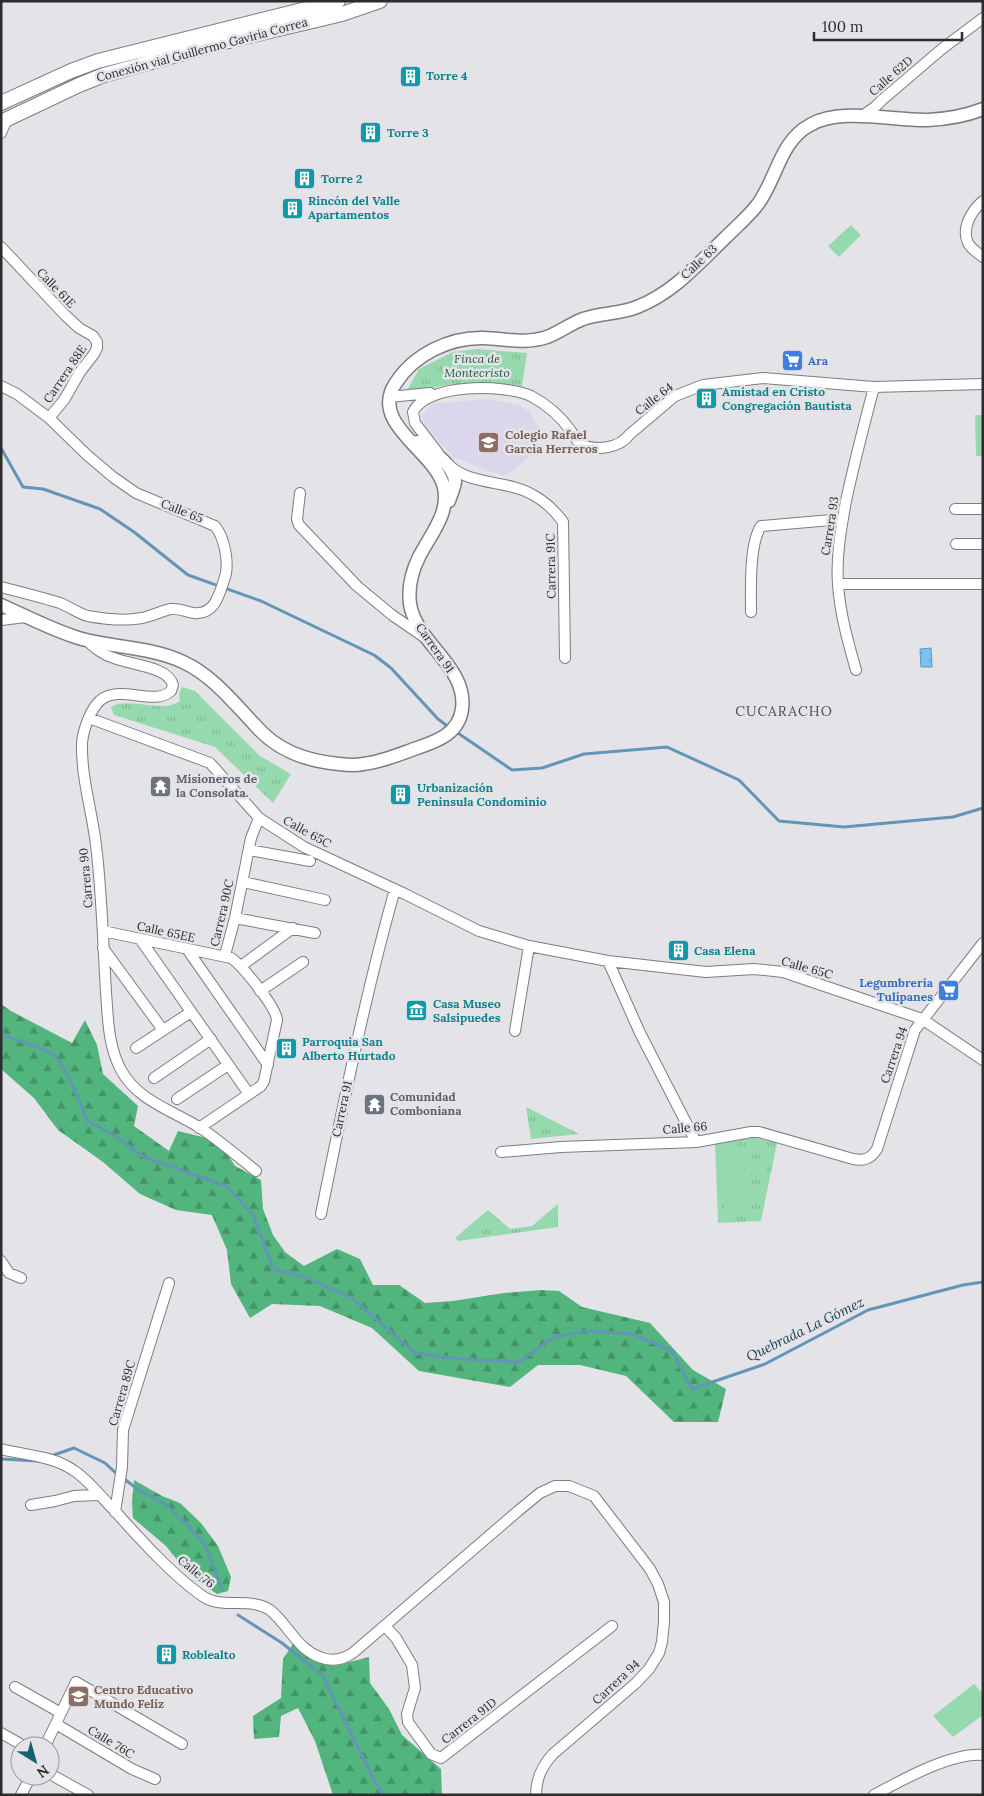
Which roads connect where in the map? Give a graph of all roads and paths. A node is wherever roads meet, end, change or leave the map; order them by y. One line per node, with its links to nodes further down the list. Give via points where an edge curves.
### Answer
1 (338, 1): 4 (highway, Conexión vial Guillermo Gaviria Correa, via 98,61)
2 (380, 1): 7 (highway, Conexión vial Guillermo Gaviria Correa, via 342,14 104,75)
3 (983, 18): 6 (street, Calle 62D)
4 (1, 104)
5 (983, 109): 6 (main road, Calle 63, via 929,120)
6 (862, 116): 17 (main road, Calle 63, via 823,119 800,131 789,144 752,212 691,271 656,298 631,309 584,319 533,341 478,338 450,342 407,369)
7 (4, 121): 8 (street)
8 (1, 133)
9 (983, 201): 11 (street, via 968,218 967,234 968,242)
10 (1, 247): 12 (street, Calle 61E, via 65,316)
11 (983, 257)
12 (97, 342): 19 (street, Carrera 88E, via 94,354)
13 (983, 384): 15 (street, Calle 64)
14 (1, 386): 19 (street, Calle 65)
15 (874, 387): 16 (street, Calle 64, via 762,378 704,385 675,396 624,442 602,447 580,444 554,412 530,396 503,388); 28 (street, Carrera 93)
16 (451, 391): 17 (street); 18 (street, Calle 64, via 421,400 412,412)
17 (389, 397): 20 (main road, Carrera 91, via 393,417)
18 (413, 417): 21 (street, Carrera 91C)
19 (49, 418): 33 (street, Calle 65, via 87,455 136,493 214,526 220,535 227,562 226,576 212,608 195,613 174,609 142,618 87,616 61,604)
20 (409, 438): 21 (main road); 27 (main road, Carrera 91, via 438,473 445,489)
21 (444, 460): 22 (street, Carrera 91C); 24 (main road, via 455,481)
22 (469, 477): 24 (street); 40 (street, Carrera 91C, via 515,487 538,498 563,522)
23 (300, 493): 39 (street, via 299,525 357,586)
24 (449, 500): 27 (main road)
25 (955, 509): 26 (street)
26 (983, 509)
27 (441, 517): 39 (main road, Carrera 91, via 418,559 410,583 412,612)
28 (843, 519): 31 (street, Carrera 93); 35 (street, via 761,526 755,534)
29 (956, 544): 30 (street)
30 (983, 544)
31 (838, 584): 32 (street); 41 (street, Carrera 93, via 844,626)
32 (983, 584)
33 (1, 587)
34 (1, 605): 36 (main road)
35 (751, 612)
36 (30, 617): 37 (street); 38 (main road)
37 (1, 620)
38 (84, 640): 39 (main road, Carrera 91, via 158,652 185,662 218,687 270,741 319,762 364,764 418,748 443,738 455,728 462,707 460,691 454,675); 42 (street, Carrera 90, via 114,659 163,672 173,685 168,694 161,696 120,694 107,697 96,704)
39 (429, 641)
40 (565, 658)
41 (856, 670)
42 (89, 718): 43 (street, Calle 65C, via 210,763); 51 (street, Carrera 90, via 82,741)
43 (259, 818): 44 (street, Carrera 90C); 47 (street, Calle 65C, via 304,847)
44 (249, 850): 45 (street); 46 (street, Carrera 90C)
45 (310, 861)
46 (243, 882): 48 (street); 49 (street, Carrera 90C)
47 (396, 889): 55 (street, Calle 65C, via 479,932); 80 (street, Carrera 91, via 377,954)
48 (325, 900)
49 (235, 918): 50 (street); 58 (street, Carrera 90C)
50 (293, 928): 52 (street); 61 (street)
51 (103, 931): 53 (street, Calle 65EE); 56 (street, Carrera 90)
52 (315, 933)
53 (140, 939): 57 (street, Calle 65EE); 63 (street)
54 (983, 943): 64 (street, Carrera 94)
55 (529, 946): 60 (street, Calle 65C); 66 (street)
56 (103, 947): 65 (street); 75 (street, Carrera 90, via 110,1037 121,1070 141,1094)
57 (187, 949): 58 (street, Calle 65EE); 71 (street)
58 (225, 955): 61 (street, Carrera 90C)
59 (303, 962): 62 (street)
60 (608, 962): 64 (street, Calle 65C, via 706,972 754,969 783,972); 76 (street)
61 (241, 966): 62 (street, Carrera 90C)
62 (260, 991): 71 (street, Carrera 90C, via 277,1016)
63 (191, 1012): 65 (street); 67 (street)
64 (922, 1019): 69 (street, Calle 65C); 78 (street, Carrera 94, via 909,1045 877,1149)
65 (163, 1030): 68 (street)
66 (515, 1031)
67 (211, 1039): 70 (street); 72 (street)
68 (136, 1048)
69 (983, 1060)
70 (228, 1065): 73 (street); 74 (street)
71 (268, 1065): 73 (street, Carrera 90C, via 262,1084)
72 (154, 1078)
73 (249, 1094): 75 (street)
74 (177, 1099)
75 (199, 1128): 79 (street, Carrera 90)
76 (696, 1142): 77 (street, Calle 66); 78 (street, Calle 66, via 759,1132)
77 (501, 1152)
78 (866, 1160)
79 (256, 1171)
80 (322, 1214)
81 (1, 1261): 82 (street, via 8,1272)
82 (21, 1278)
83 (169, 1283): 87 (street, Carrera 89C, via 123,1430 122,1467)
84 (1, 1449): 85 (street, Calle 76, via 59,1462 76,1472)
85 (99, 1495): 86 (street, via 74,1496); 87 (street, Calle 76)
86 (31, 1505)
87 (115, 1512): 88 (street, Calle 76, via 180,1578 205,1598 262,1606 306,1650 317,1656 329,1660 346,1657)
88 (385, 1626): 89 (street, Carrera 91D, via 412,1665 415,1688 407,1714 408,1722 431,1754 441,1758); 99 (street, Carrera 94, via 546,1489 569,1486 594,1496 654,1576 664,1602 662,1642 655,1661 636,1683 546,1762 538,1779)
89 (612, 1626)
90 (15, 1687): 91 (street)
91 (61, 1713): 92 (street); 94 (street, via 76,1682)
92 (56, 1724): 93 (street); 96 (street, Calle 76C)
93 (50, 1736)
94 (182, 1744)
95 (983, 1755): 100 (street, via 953,1759)
96 (155, 1779)
97 (60, 1780): 98 (street)
98 (88, 1795)
99 (536, 1795)
100 (874, 1795)

